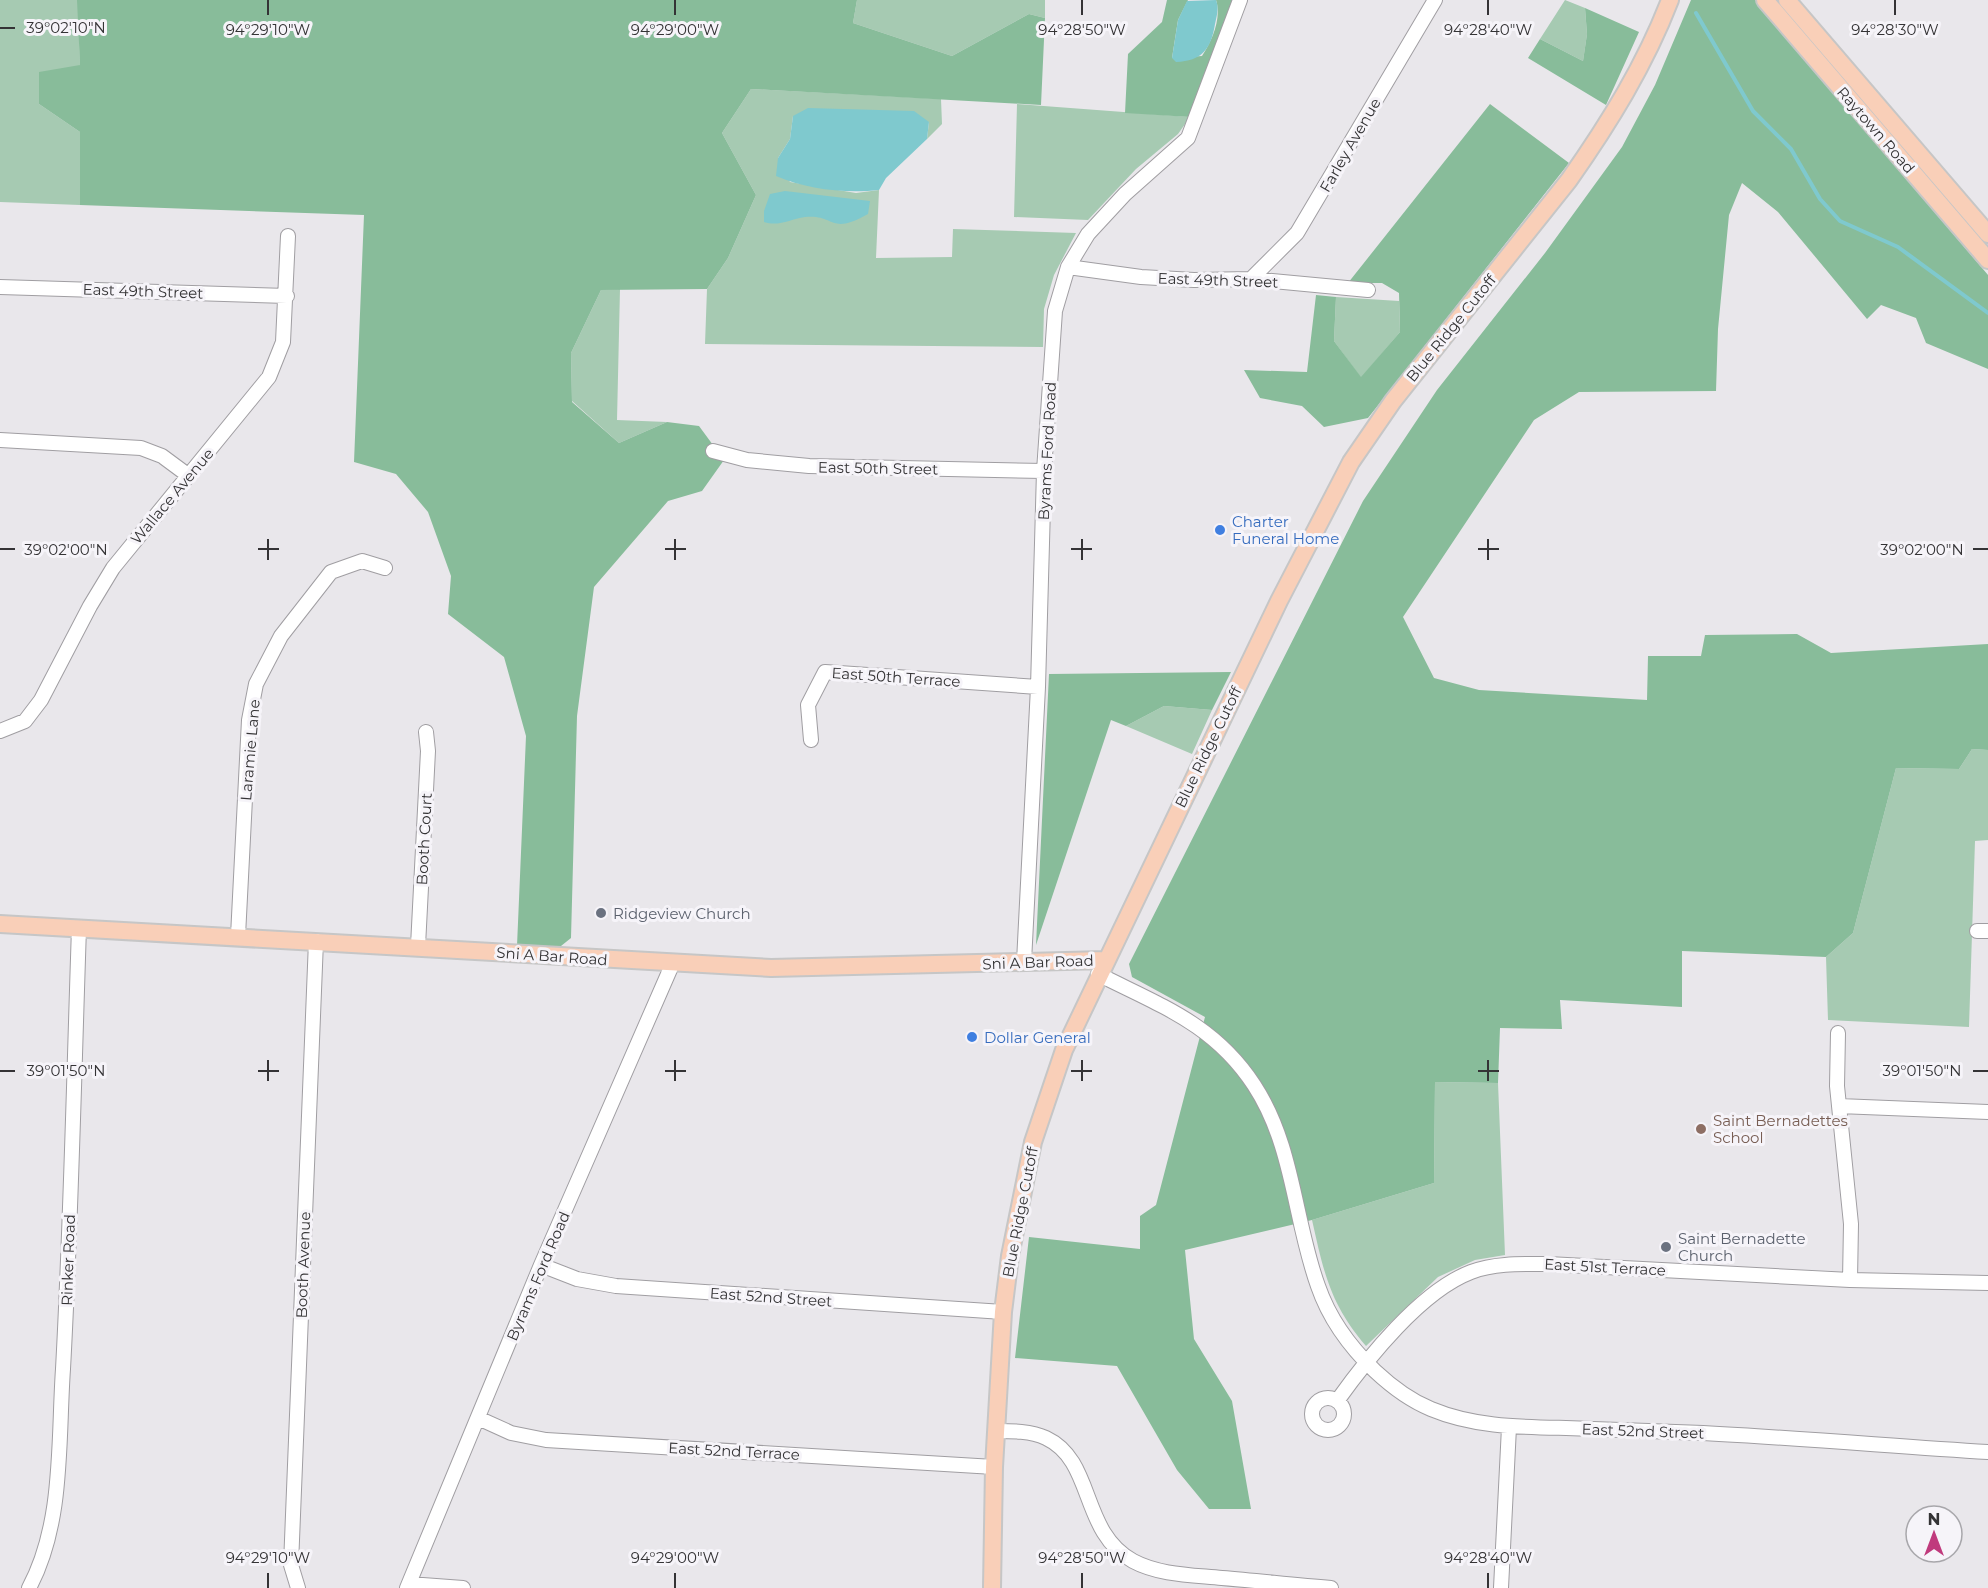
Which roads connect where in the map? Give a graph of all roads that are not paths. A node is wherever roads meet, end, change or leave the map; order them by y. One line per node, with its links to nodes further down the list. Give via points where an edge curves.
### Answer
1 (1240, 0): 9 (street, Byrams Ford Road, via 1188,138 1088,234)
2 (1435, 0): 10 (street, Farley Avenue, via 1296,233)
3 (1670, 0): 30 (main road, Blue Ridge Cutoff, via 1648,51 1595,143 1393,401 1351,462 1279,601)
4 (1765, 0): 8 (main road, Raytown Road)
5 (1788, 0): 6 (main road, Raytown Road)
6 (1988, 234)
7 (288, 236): 13 (street, Wallace Avenue)
8 (1988, 260)
9 (1068, 267): 10 (street, East 49th Street, via 1141,277); 16 (street, Byrams Ford Road, via 1055,311)
10 (1251, 279): 12 (street, East 49th Street)
11 (0, 287): 13 (street, East 49th Street)
12 (1368, 290)
13 (287, 296): 17 (street, Wallace Avenue, via 283,342 269,377)
14 (0, 440): 17 (street, via 141,448 162,456)
15 (713, 451): 16 (street, East 50th Street, via 747,460 809,466)
16 (1044, 471): 19 (street, Byrams Ford Road)
17 (189, 476): 20 (street, Wallace Avenue, via 113,568 42,700 25,721)
18 (385, 568): 25 (street, Laramie Lane, via 362,561 331,572 281,636 256,684 249,720)
19 (1038, 687): 22 (street, East 50th Terrace, via 825,672 808,705); 28 (street, Byrams Ford Road)
20 (0, 731)
21 (426, 732): 27 (street, Booth Court)
22 (811, 740)
23 (0, 924): 24 (main road, Sni A Bar Road)
24 (79, 928): 25 (main road, Sni A Bar Road); 46 (street, Rinker Road, via 67,1296 55,1498 47,1540)
25 (238, 936): 26 (main road, Sni A Bar Road)
26 (316, 941): 27 (main road, Sni A Bar Road); 47 (street, Booth Avenue, via 291,1564)
27 (418, 946): 29 (main road, Sni A Bar Road)
28 (1024, 962): 29 (main road, Sni A Bar Road, via 813,969); 30 (main road, Sni A Bar Road)
29 (672, 965): 34 (street, Byrams Ford Road)
30 (1102, 967): 37 (main road, Blue Ridge Cutoff, via 1064,1050 1033,1142 1018,1208); 38 (street, Sni A Bar Road, via 1196,1024 1228,1052 1254,1085 1285,1153 1317,1286 1336,1326)
31 (1839, 1033): 32 (street)
32 (1839, 1106): 33 (street); 35 (street, via 1851,1214)
33 (1988, 1112)
34 (541, 1265): 37 (street, East 52nd Street, via 577,1279 616,1286); 40 (street, Byrams Ford Road)
35 (1850, 1280): 36 (street, East 51st Terrace); 38 (street, East 51st Terrace, via 1508,1264 1471,1272 1442,1287)
36 (1988, 1284)
37 (1003, 1312): 42 (main road, Blue Ridge Cutoff)
38 (1365, 1362): 39 (street); 41 (street, East 52nd Street, via 1393,1389 1430,1409)
39 (1337, 1401)
40 (478, 1418): 44 (street, East 52nd Terrace, via 511,1433 546,1440); 45 (street, Byrams Ford Road)
41 (1509, 1427): 43 (street, East 52nd Street, via 1703,1433); 51 (street)
42 (996, 1431): 44 (main road, Blue Ridge Cutoff); 50 (street, via 1025,1432 1046,1438 1061,1449 1081,1474 1090,1509 1103,1534 1130,1560 1171,1573)
43 (1988, 1452)
44 (994, 1467): 49 (main road, Blue Ridge Cutoff)
45 (408, 1586): 48 (street)
46 (29, 1588)
47 (298, 1588)
48 (463, 1588)
49 (992, 1588)
50 (1331, 1588)
51 (1501, 1588)

